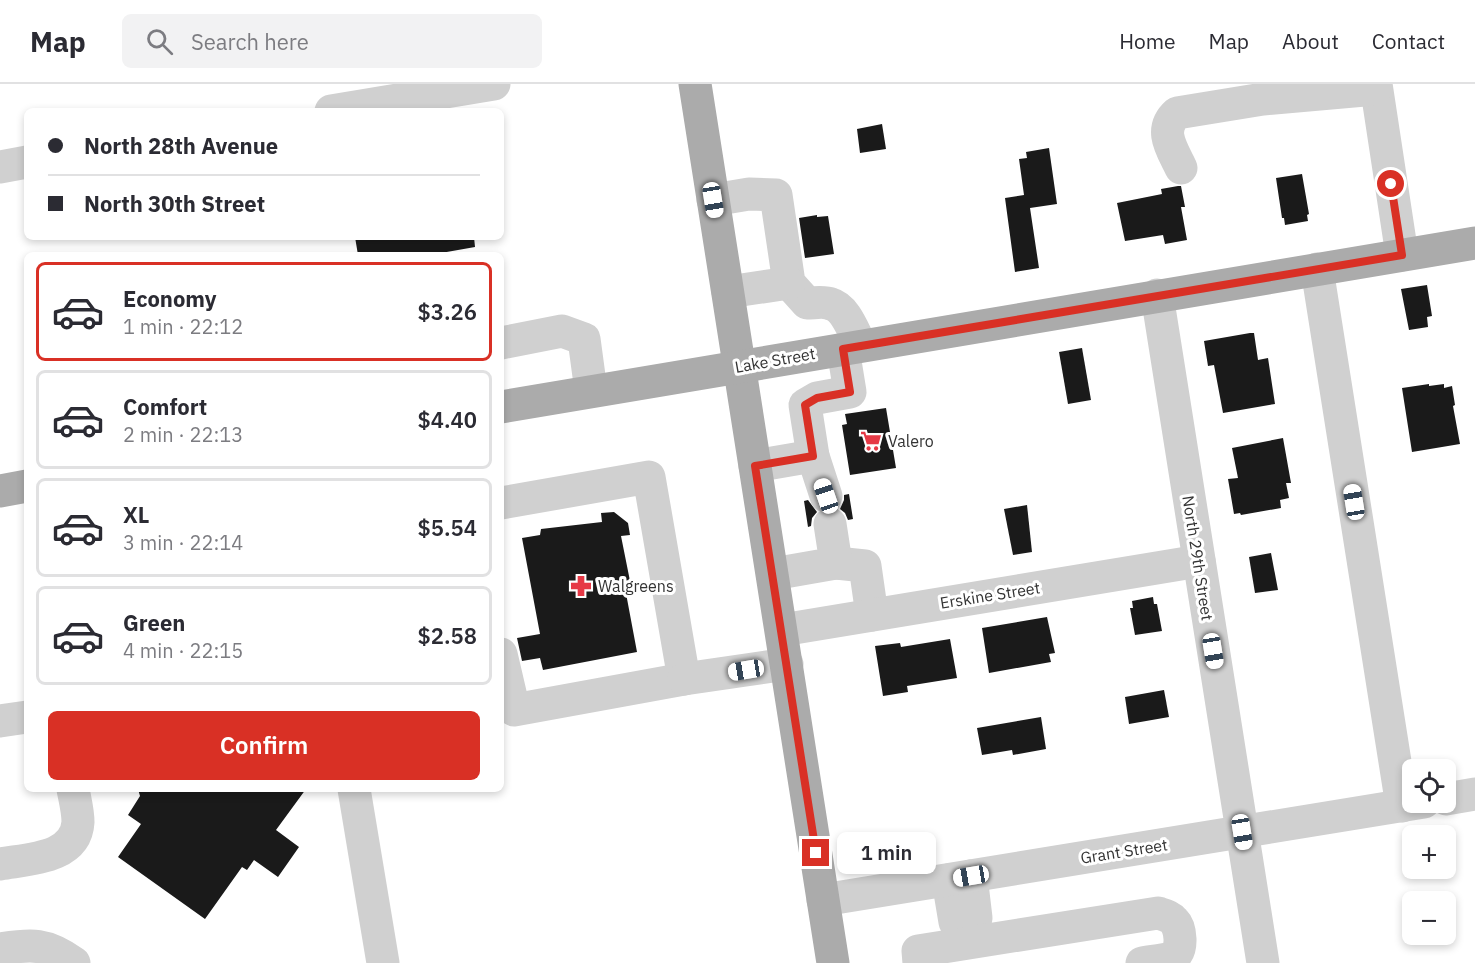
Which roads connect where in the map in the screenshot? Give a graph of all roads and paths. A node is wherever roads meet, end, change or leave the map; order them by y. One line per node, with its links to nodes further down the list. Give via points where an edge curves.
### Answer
1 (494, 84): 4 (street)
2 (695, 84): 9 (main road)
3 (1376, 86): 8 (street, via 1177,113 1170,119 1167,135); 11 (street)
4 (378, 93): 5 (street)
5 (339, 108)
6 (24, 163): 7 (street)
7 (0, 167)
8 (1181, 168)
9 (713, 200): 13 (street, via 749,194 776,195); 14 (main road)
10 (1475, 246): 11 (main road, Lake Street)
11 (1402, 255): 12 (main road, Lake Street)
12 (1317, 269): 15 (main road, Lake Street); 36 (street)
13 (789, 283): 14 (street); 17 (street, via 807,303 837,306 843,313)
14 (728, 292): 18 (main road)
15 (1157, 295): 17 (main road, Lake Street); 26 (street, North 29th Street)
16 (504, 342): 19 (street, via 562,332 584,339)
17 (852, 347): 18 (main road, Lake Street); 21 (street, via 850,392 817,398 805,405)
18 (740, 366): 19 (main road, Lake Street); 22 (main road)
19 (591, 391): 20 (main road, Lake Street)
20 (504, 406)
21 (813, 456): 22 (street); 27 (street, via 828,510)
22 (755, 466): 28 (main road)
23 (24, 487): 24 (main road)
24 (0, 491)
25 (504, 502): 33 (street, via 649,477)
26 (1199, 561): 29 (street, Erskine Street); 42 (street, North 29th Street)
27 (836, 563): 28 (street); 29 (street, via 865,566)
28 (773, 574): 30 (main road)
29 (872, 615): 30 (street, Erskine Street)
30 (782, 630): 31 (main road)
31 (787, 664): 33 (street); 45 (main road)
32 (504, 667): 33 (street, via 514,710)
33 (684, 679)
34 (24, 717): 35 (street)
35 (0, 721)
36 (1405, 759)
37 (74, 792): 43 (street, via 78,823 65,847 43,857)
38 (354, 792): 49 (street)
39 (1475, 794): 40 (street)
40 (1456, 797)
41 (1402, 806): 42 (street, Grant Street)
42 (1242, 832): 44 (street, Grant Street); 53 (street, North 29th Street)
43 (0, 864)
44 (959, 878): 45 (street, Grant Street); 46 (street, via 976,918)
45 (823, 900): 50 (main road)
46 (969, 937): 51 (street, via 918,951); 52 (street, via 1158,913 1169,916 1177,923 1179,951 1173,957)
47 (0, 949): 48 (street, via 44,947)
48 (74, 963)
49 (383, 963)
50 (833, 963)
51 (919, 963)
52 (1142, 963)
53 (1263, 963)

